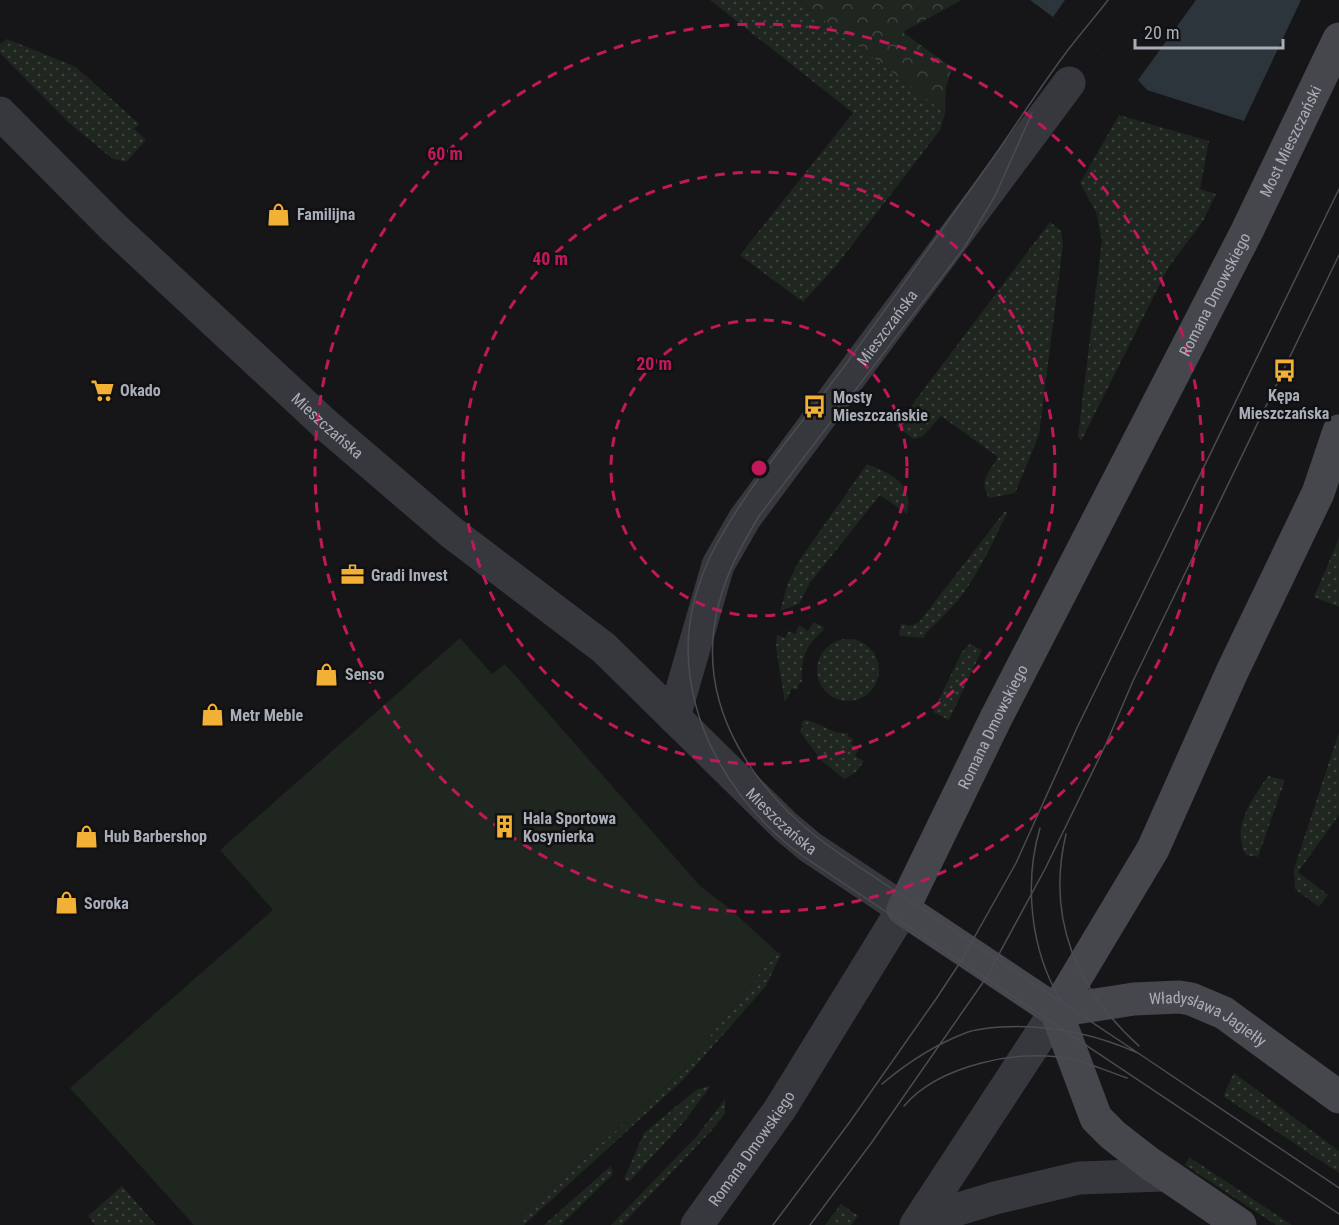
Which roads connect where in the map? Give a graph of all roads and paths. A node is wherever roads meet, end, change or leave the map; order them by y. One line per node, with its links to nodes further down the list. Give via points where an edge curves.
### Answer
1 (1339, 39): 4 (main road, Most Mieszczański)
2 (1069, 83): 6 (street, Mieszczańska, via 745,518 718,565)
3 (0, 113): 6 (street, Mieszczańska, via 112,227 326,425 451,531 604,648)
4 (1257, 210): 7 (main road, Romana Dmowskiego, via 996,718)
5 (1339, 431): 8 (main road, via 1318,494 1153,849)
6 (674, 717): 7 (street, Mieszczańska, via 784,826)
7 (903, 909): 8 (main road); 12 (street, Romana Dmowskiego, via 780,1109)
8 (1056, 1011): 9 (main road, Władysława Jagiełły, via 1134,999 1191,999 1224,1013); 10 (main road, via 1096,1118); 11 (street)
9 (1339, 1097)
10 (1164, 1175): 11 (street, via 1079,1178 995,1198); 13 (main road)
11 (918, 1223)
12 (697, 1225)
13 (1240, 1225)

